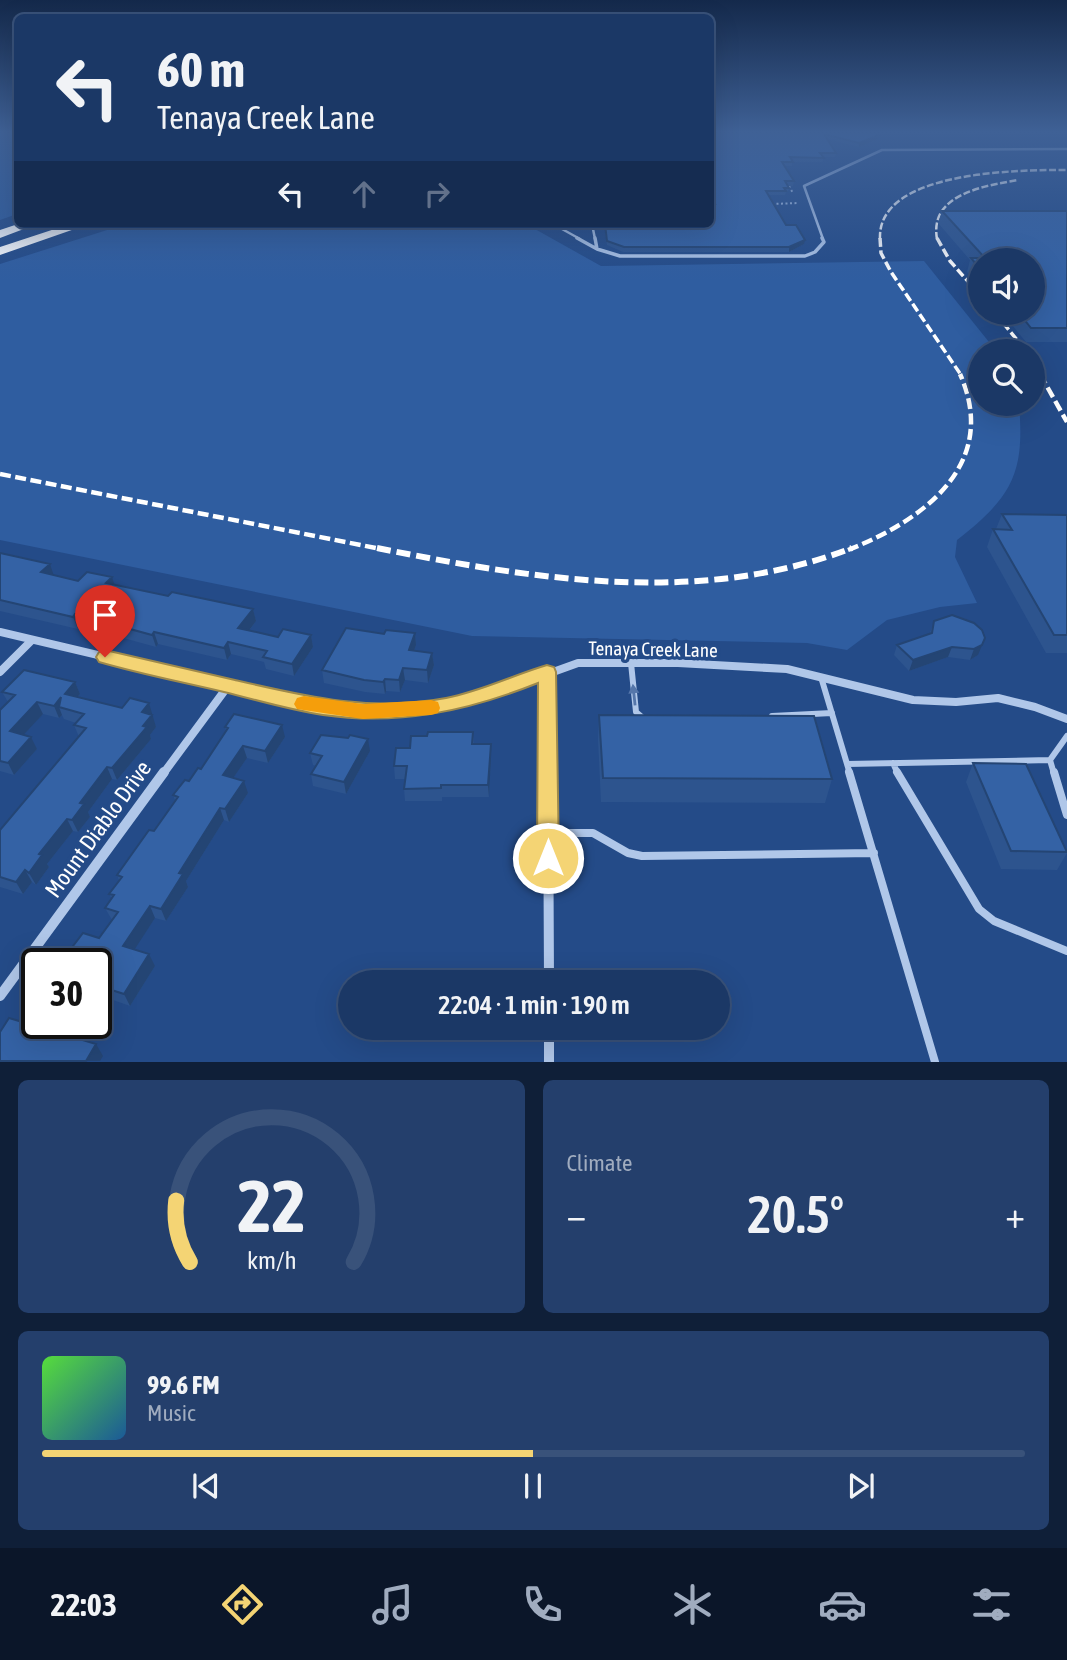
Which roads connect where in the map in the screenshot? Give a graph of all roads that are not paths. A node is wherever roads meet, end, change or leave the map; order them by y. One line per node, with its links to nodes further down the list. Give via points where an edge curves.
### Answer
1 (811, 183): 7 (lane, via 804,186 824,243 805,256 643,258)
2 (19, 228): 6 (highway)
3 (71, 228): 8 (highway)
4 (560, 228): 7 (lane)
5 (593, 228): 7 (lane)
6 (0, 234)
7 (597, 249)
8 (0, 251)
9 (0, 632): 10 (street, Tenaya Creek Lane)
10 (32, 640): 12 (street); 15 (street, Tenaya Creek Lane)
11 (631, 663): 13 (street, Tenaya Creek Lane, via 578,663); 14 (street, Tenaya Creek Lane, via 787,669); 18 (lane, one-way to 11, via 636,712)
12 (0, 672)
13 (547, 672): 15 (street, Tenaya Creek Lane, via 484,697 405,711 322,708); 25 (street)
14 (821, 677): 16 (lane); 19 (street, Tenaya Creek Lane, via 914,700 998,698)
15 (228, 686): 29 (street, Mount Diablo Drive)
16 (832, 713): 17 (lane); 23 (lane)
17 (766, 716)
18 (648, 719)
19 (1067, 719)
20 (1067, 736): 21 (lane)
21 (1050, 760): 22 (lane); 24 (lane)
22 (893, 763): 23 (lane); 27 (lane, via 979,909 994,921)
23 (847, 764): 26 (lane)
24 (1067, 815)
25 (548, 833): 26 (lane, via 593,833 642,856); 28 (street)
26 (874, 853): 32 (lane)
27 (1067, 951)
28 (549, 970)
29 (0, 996)
30 (549, 1040): 31 (street)
31 (549, 1062)
32 (935, 1062)

